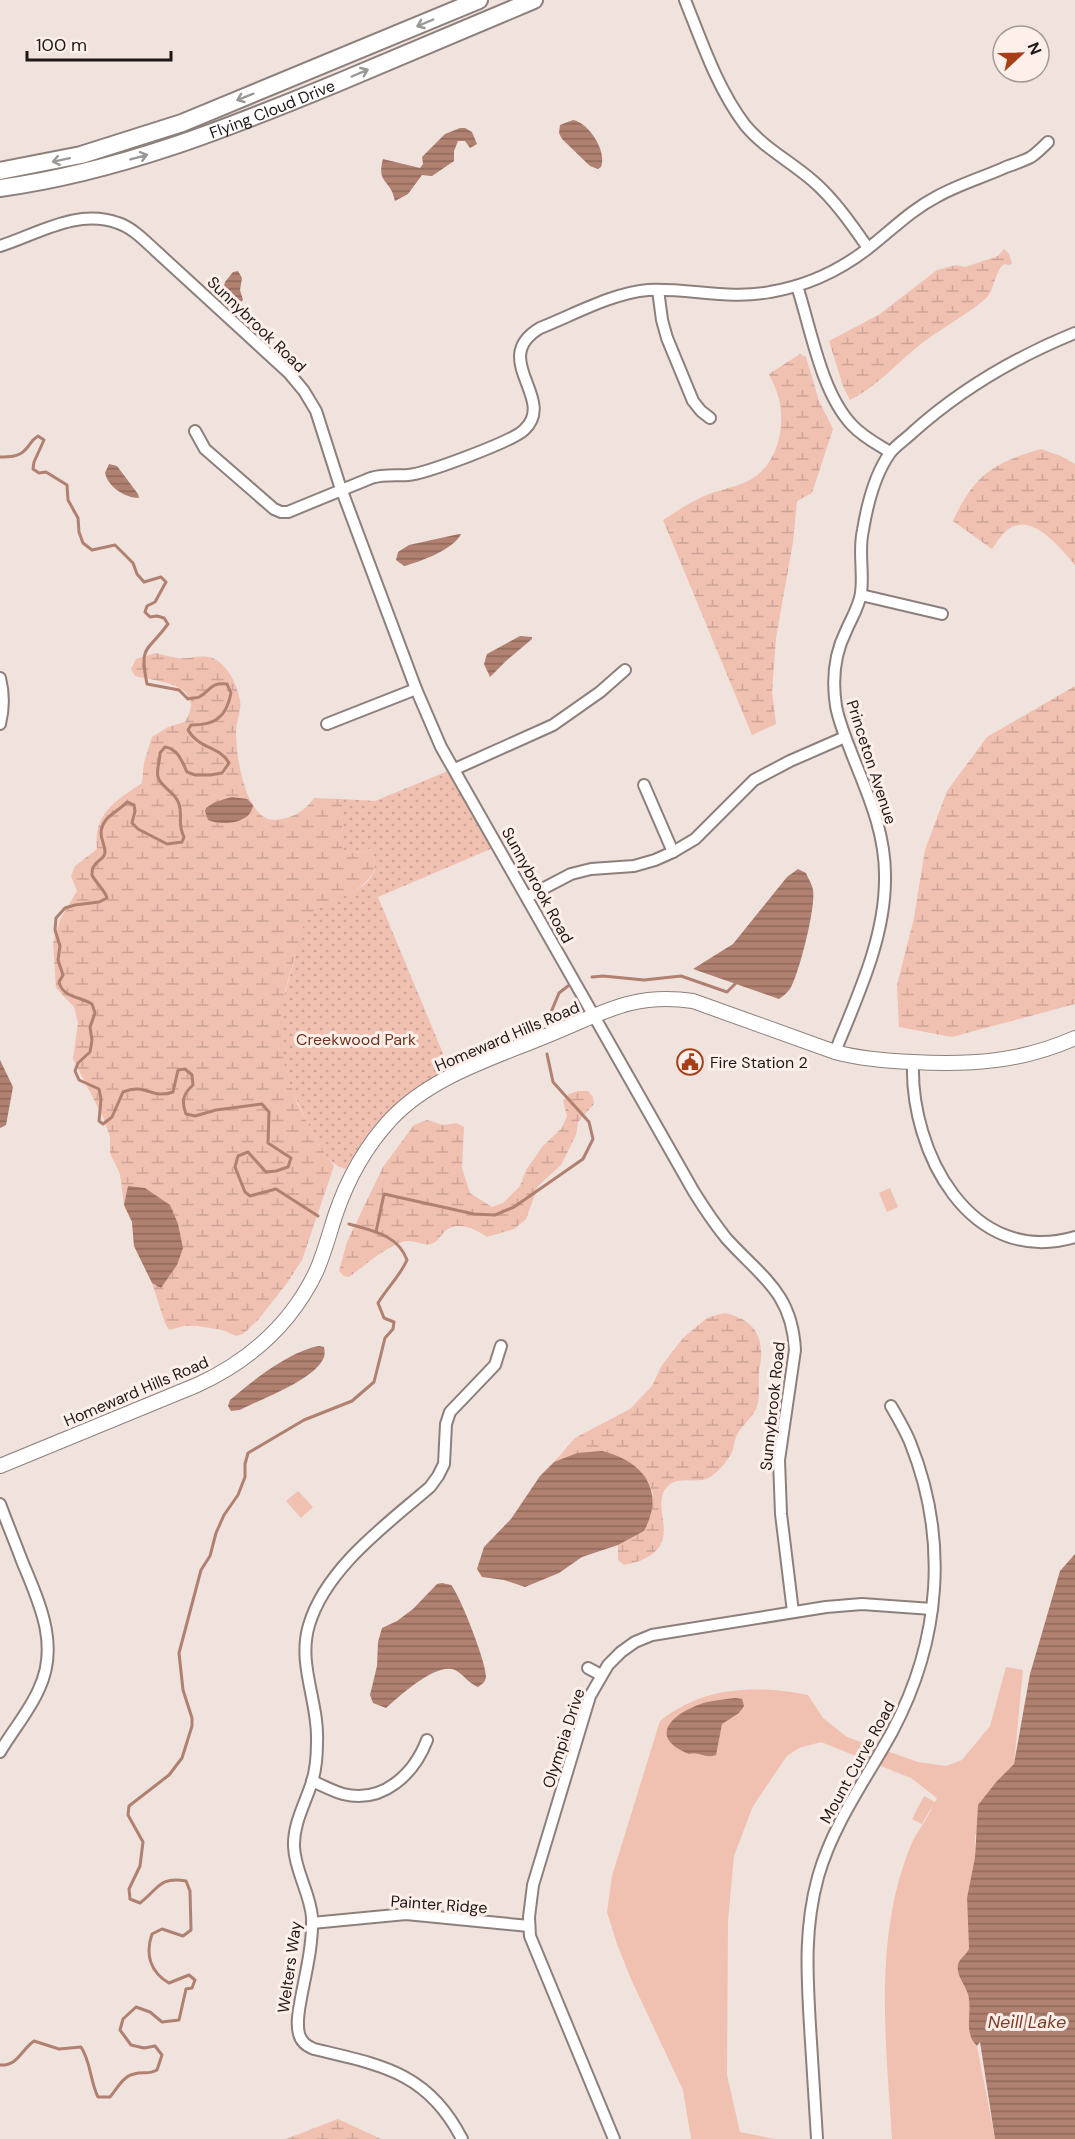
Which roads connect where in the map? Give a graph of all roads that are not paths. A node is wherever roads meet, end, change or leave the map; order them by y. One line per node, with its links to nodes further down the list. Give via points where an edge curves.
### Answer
1 (479, 0): 5 (main road, Flying Cloud Drive, one-way to 5, via 182,123 81,155)
2 (534, 0): 6 (main road, Flying Cloud Drive, one-way to 2, via 88,171 218,131)
3 (685, 0): 8 (street, via 716,74 745,125 828,196)
4 (1048, 142): 8 (street, via 1030,157 919,206)
5 (0, 171)
6 (0, 188)
7 (0, 246): 15 (street, Sunnybrook Road, via 69,220 87,218 120,223 137,234 304,391 316,411)
8 (868, 248): 9 (street, via 831,273)
9 (797, 286): 10 (street, via 733,296); 14 (street, via 834,400 853,426)
10 (658, 290): 12 (street, via 667,338 693,401); 15 (street, via 615,297 530,334 519,362 534,405 536,424 433,470 382,475)
11 (1075, 333): 14 (street, Princeton Avenue, via 1015,360 957,397)
12 (710, 418)
13 (195, 431): 15 (street, via 204,449 281,512)
14 (890, 453): 16 (street, Princeton Avenue, via 862,531)
15 (342, 489): 20 (street, Sunnybrook Road)
16 (861, 595): 17 (street); 23 (street, Princeton Avenue, via 834,669 837,709)
17 (942, 614)
18 (626, 670): 24 (street, via 553,725)
19 (0, 678): 21 (street)
20 (416, 689): 22 (street); 24 (street, Sunnybrook Road)
21 (0, 724)
22 (327, 724)
23 (846, 737): 26 (street, via 754,780 695,839); 30 (street, Princeton Avenue, via 879,823 885,878 880,931)
24 (455, 769): 27 (street, Sunnybrook Road)
25 (644, 785): 26 (street)
26 (673, 852): 27 (street, via 634,866 571,874)
27 (527, 897): 28 (street, Sunnybrook Road)
28 (595, 1016): 30 (street, Homeward Hills Road, via 651,998 693,1001); 35 (street, Homeward Hills Road, via 436,1084 393,1118 370,1145 347,1184 316,1271 300,1300 247,1357 197,1385); 38 (street, Sunnybrook Road, via 708,1215 772,1285 790,1315 795,1350 779,1461)
29 (1075, 1038): 31 (street, Homeward Hills Road, via 1008,1060 973,1064)
30 (835, 1052): 31 (street, Homeward Hills Road, via 857,1058)
31 (914, 1062): 32 (street, via 915,1098 926,1146 937,1170 966,1209 981,1223 1015,1239 1034,1242)
32 (1075, 1237)
33 (501, 1346): 43 (street, Welters Way, via 495,1365 450,1412 444,1464 438,1476 339,1569 317,1606 305,1646 318,1738)
34 (891, 1406): 37 (street, Mount Curve Road, via 919,1465 929,1512 936,1578)
35 (0, 1466)
36 (0, 1504): 42 (street, via 40,1603 48,1646 40,1688)
37 (932, 1609): 38 (street, Olympia Drive, via 862,1604); 48 (street, Mount Curve Road, via 921,1666 908,1700 829,1846 810,1910 807,1979)
38 (793, 1612): 40 (street, Olympia Drive, via 652,1635 621,1652)
39 (588, 1668): 40 (street)
40 (601, 1675): 45 (street, Olympia Drive, via 590,1696 533,1885)
41 (427, 1740): 43 (street, via 408,1774 385,1790 358,1796)
42 (0, 1752)
43 (312, 1781): 44 (street, Welters Way, via 297,1823 294,1849)
44 (312, 1923): 45 (street, Painter Ridge, via 406,1914); 46 (street, Welters Way, via 297,2022 306,2046 367,2061 408,2078 441,2106)
45 (529, 1926): 47 (street, Olympia Drive)
46 (462, 2139)
47 (614, 2139)
48 (817, 2139)

